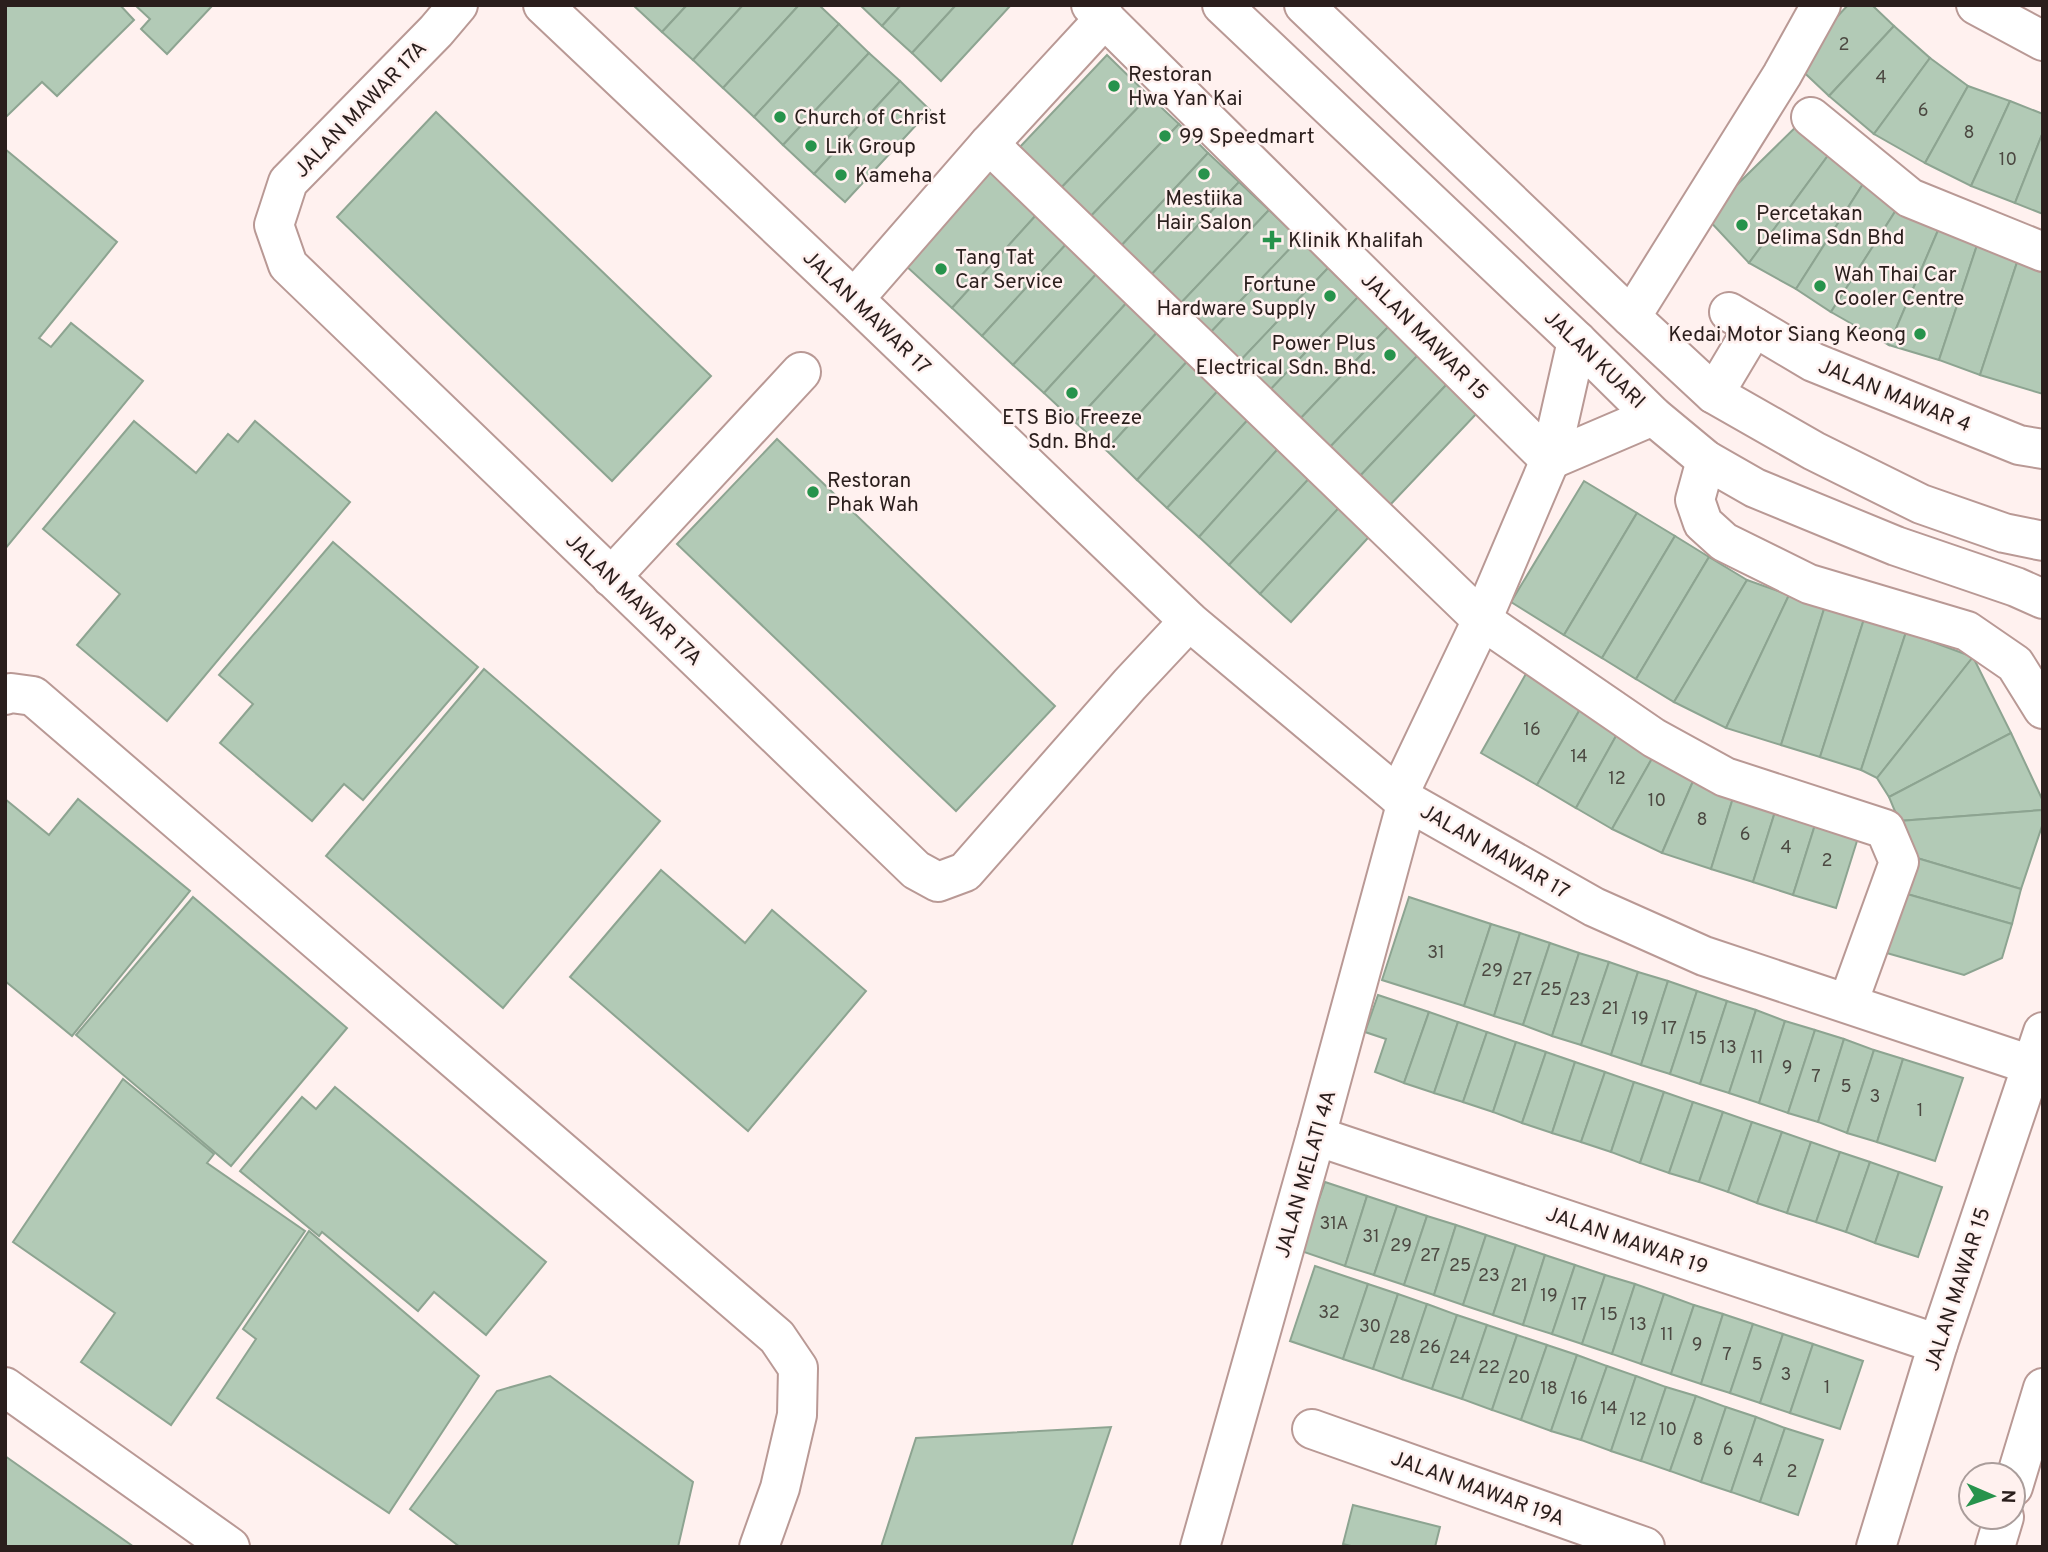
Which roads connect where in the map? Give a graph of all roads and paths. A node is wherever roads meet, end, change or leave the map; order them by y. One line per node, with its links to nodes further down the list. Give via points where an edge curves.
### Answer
1 (543, 5): 12 (street, JALAN MAWAR 17)
2 (1222, 5): 14 (street, JALAN KUARI)
3 (1304, 5): 13 (street)
4 (1821, 5): 13 (street)
5 (1976, 5): 8 (street)
6 (1098, 12): 10 (street); 19 (street, JALAN MAWAR 15)
7 (447, 18): 22 (street, JALAN MAWAR 17A, via 288,182 274,225 288,265)
8 (2043, 41)
9 (1811, 117): 11 (street, via 1910,198)
10 (989, 144): 12 (street); 24 (street)
11 (2043, 252)
12 (854, 299): 25 (street, JALAN MAWAR 17)
13 (1631, 317): 16 (street)
14 (1577, 341): 17 (street, JALAN KUARI); 19 (street, JALAN MAWAR 17)
15 (802, 372): 22 (street)
16 (1714, 394): 18 (street, JALAN MAWAR 4, via 1741,319 1813,362 2019,445); 21 (street, via 1920,504 2004,533)
17 (1653, 416): 19 (street); 20 (street, JALAN KUARI)
18 (2043, 449)
19 (1550, 460): 24 (street, JALAN MAWAR 17)
20 (1706, 460): 23 (street, JALAN KUARI, via 1755,488); 27 (street, via 1695,500 1703,523 1724,542 1809,584 1967,631 2015,664)
21 (2043, 541)
22 (611, 578): 25 (street, JALAN MAWAR 17A, via 916,870 938,882 965,872)
23 (2043, 599)
24 (1482, 620): 28 (street, JALAN MAWAR 17); 29 (street, via 1654,738 1725,777 1885,829 1899,862)
25 (1189, 621): 28 (street, JALAN MAWAR 17)
26 (5, 695): 39 (street, via 33,696 777,1337 797,1368 797,1415 780,1488)
27 (2043, 709)
28 (1403, 798): 29 (street, JALAN MAWAR 17, via 1594,908 1704,956); 31 (street, JALAN MELATI 4A)
29 (1848, 1003): 30 (street, JALAN MAWAR 17)
30 (2039, 1055): 32 (street, JALAN MAWAR 15)
31 (1316, 1136): 32 (street, JALAN MAWAR 19); 40 (street, JALAN MELATI 4A)
32 (1938, 1344): 42 (street, JALAN MAWAR 15)
33 (5, 1387): 38 (street)
34 (2043, 1388): 36 (street)
35 (1312, 1429): 37 (street, JALAN MAWAR 19A)
36 (2021, 1461)
37 (1546, 1531): 41 (street, JALAN MAWAR 19A)
38 (230, 1547)
39 (759, 1547)
40 (1200, 1547)
41 (1645, 1547)
42 (1876, 1547)

